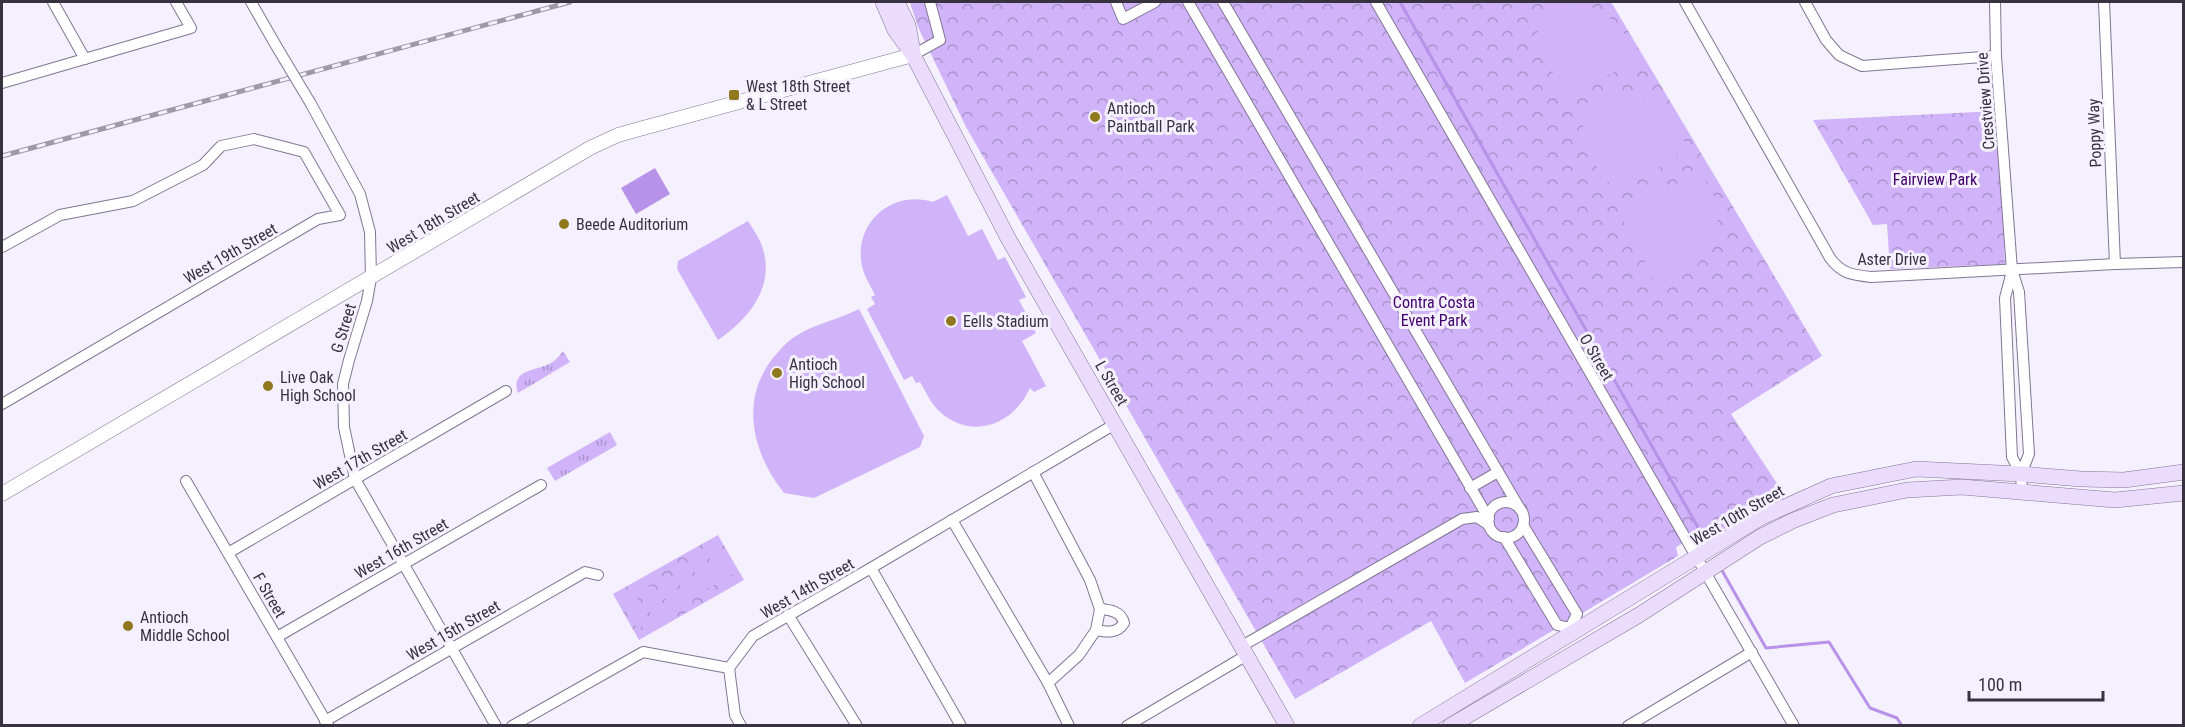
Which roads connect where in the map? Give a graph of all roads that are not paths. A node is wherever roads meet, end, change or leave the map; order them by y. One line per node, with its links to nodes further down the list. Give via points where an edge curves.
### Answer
1 (53, 2): 18 (street)
2 (176, 2): 18 (street, via 191,28)
3 (251, 2): 24 (street, G Street, bridge, via 350,174 366,210)
4 (883, 2): 16 (main road, L Street, via 895,30)
5 (897, 2): 16 (main road, L Street, via 908,25)
6 (930, 2): 16 (street, via 940,40)
7 (1116, 2): 8 (street, via 1123,19)
8 (1155, 2)
9 (1188, 2): 35 (street)
10 (1223, 2): 29 (street)
11 (1376, 2): 45 (street, O Street)
12 (1685, 2): 23 (street, Aster Drive, via 1838,268 1871,277)
13 (1805, 2): 17 (street, via 1839,55 1862,66)
14 (1995, 2): 17 (street, Crestview Drive)
15 (2104, 2): 22 (street, Poppy Way)
16 (913, 55): 24 (street, West 18th Street, via 618,135); 27 (main road, L Street, via 1008,238)
17 (1996, 56): 23 (street, Crestview Drive)
18 (85, 59): 19 (street)
19 (2, 83)
20 (2, 248): 26 (street, West 19th Street, via 60,215 133,201 203,165 221,146 254,139 304,152 340,215 318,219)
21 (2184, 262): 22 (street, Aster Drive)
22 (2115, 264): 23 (street, Aster Drive)
23 (2012, 270): 31 (street, Crestview Drive, via 2005,298 2012,457); 31 (street, Crestview Drive, via 2019,292 2030,454)
24 (371, 278): 32 (street, G Street, via 344,384 344,427); 38 (street, West 18th Street)
25 (506, 391): 32 (street, West 17th Street)
26 (2, 404)
27 (1115, 424): 28 (street, West 14th Street); 57 (main road, L Street)
28 (1033, 472): 40 (street, West 14th Street); 50 (street, via 1090,580)
29 (1498, 472): 35 (street); 39 (street)
30 (2184, 472): 31 (main road, West 10th Street, via 2124,480)
31 (2021, 474): 36 (street, Crestview Drive); 45 (main road, West 10th Street, via 1916,469 1831,486 1760,518)
32 (355, 479): 44 (street, West 17th Street); 46 (street, G Street)
33 (186, 481): 44 (street, F Street)
34 (541, 485): 46 (street, West 16th Street)
35 (1470, 488): 41 (street)
36 (2022, 492): 37 (main road, West 10th Street, via 2115,501); 48 (main road, West 10th Street, via 1962,487 1907,490 1833,505 1760,537)
37 (2184, 493)
38 (2, 494)
39 (1520, 509): 41 (street, via 1510,502 1498,504); 42 (street)
40 (952, 520): 47 (street, West 14th Street); 60 (street)
41 (1489, 522): 43 (street, via 1497,535); 57 (street, via 1478,517 1462,519)
42 (1523, 525): 43 (street, via 1517,534); 53 (street, via 1576,614)
43 (1504, 537): 53 (street, via 1557,625)
44 (228, 553): 54 (street, F Street)
45 (1696, 559): 48 (street, O Street); 53 (main road, West 10th Street)
46 (403, 564): 54 (street, West 16th Street); 55 (street, G Street)
47 (871, 568): 51 (street, West 14th Street); 67 (street)
48 (1705, 573): 56 (main road, West 10th Street); 58 (street, O Street)
49 (598, 575): 55 (street, West 15th Street, via 585,572)
50 (1100, 609): 52 (street); 52 (street, via 1113,610 1124,623 1114,632)
51 (788, 615): 59 (street, West 14th Street, via 753,636); 66 (street)
52 (1096, 630): 60 (street, via 1079,654)
53 (1571, 630): 56 (street); 70 (main road, West 10th Street)
54 (277, 637): 61 (street, F Street)
55 (452, 648): 61 (street, West 15th Street); 63 (street, G Street)
56 (1583, 648): 71 (main road, West 10th Street)
57 (1244, 651): 62 (main road, L Street); 69 (street)
58 (1752, 652): 72 (street); 73 (street, O Street)
59 (729, 668): 64 (street, via 643,652); 65 (street, via 735,715)
60 (1048, 683): 68 (street)
61 (327, 723)
62 (1282, 724)
63 (496, 726)
64 (512, 726)
65 (741, 726)
66 (857, 726)
67 (961, 726)
68 (1069, 726)
69 (1127, 726)
70 (1420, 726)
71 (1450, 726)
72 (1628, 726)
73 (1794, 726)

